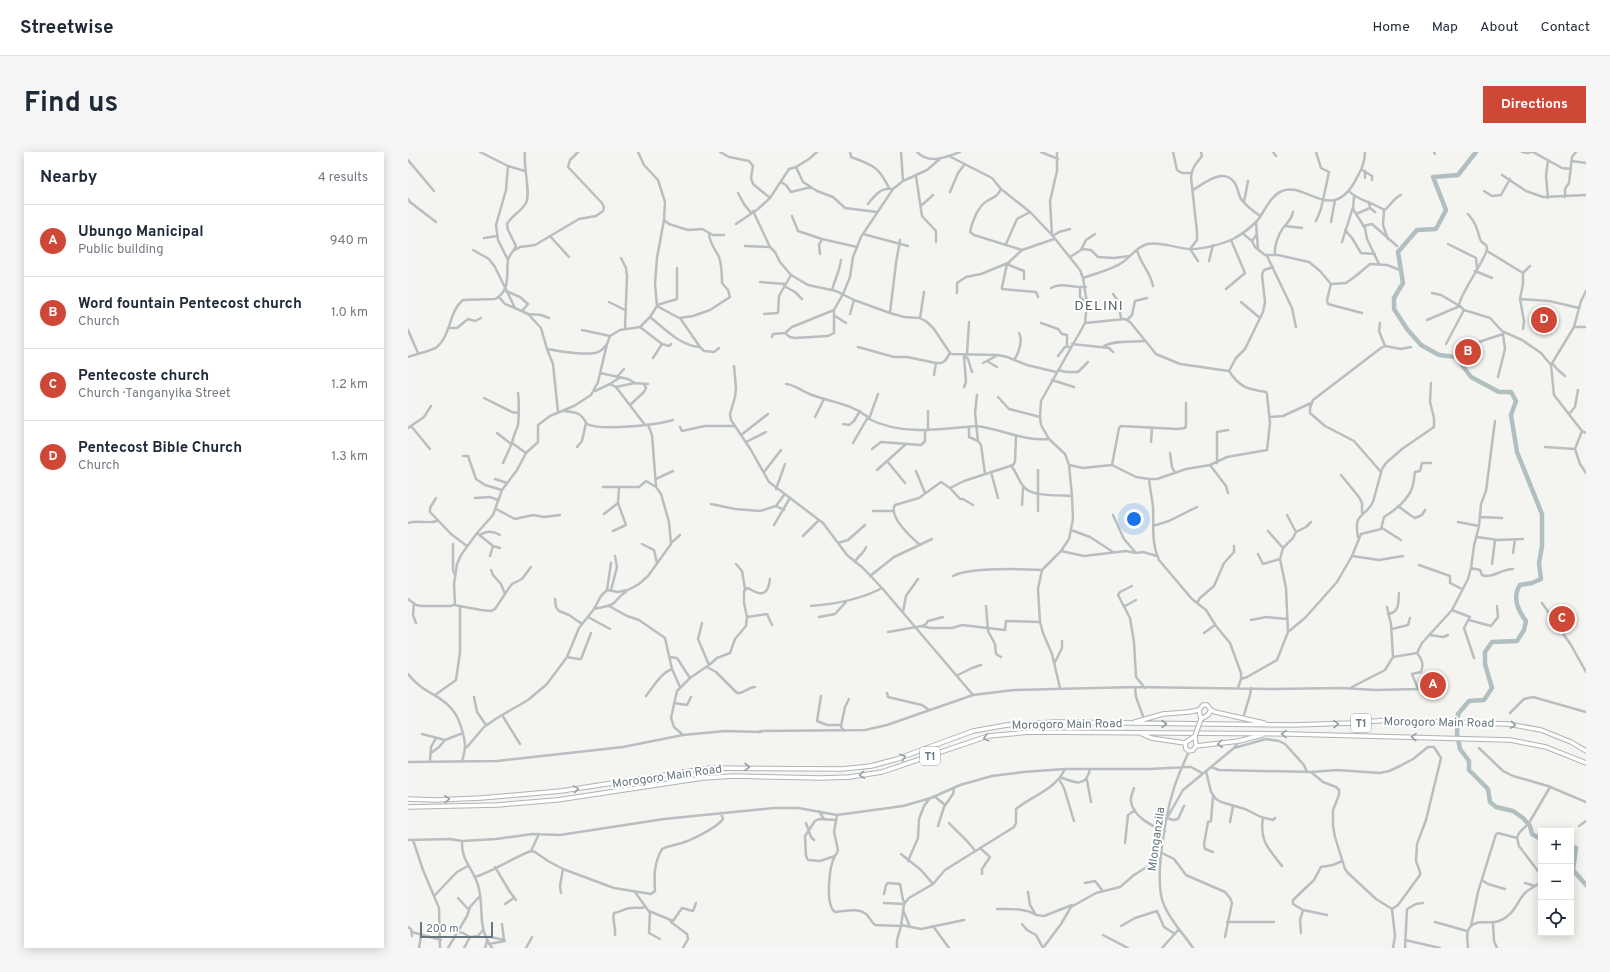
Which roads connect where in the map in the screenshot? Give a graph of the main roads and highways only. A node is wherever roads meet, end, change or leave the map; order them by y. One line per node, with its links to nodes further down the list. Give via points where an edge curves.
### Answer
1 (1199, 710): 2 (highway, via 1203,705 1209,706); 3 (highway); 4 (highway, via 1163,714)
2 (1210, 710): 3 (highway, via 1208,715); 5 (highway)
3 (1201, 719): 8 (highway, bridge)
4 (1132, 724): 5 (highway, Morogoro Main Road / T1, one-way to 5); 13 (highway, Morogoro Main Road / T1, one-way to 4, via 481,798 561,791 710,768 842,769 872,766 973,731 1007,725 1055,722)
5 (1269, 724): 11 (highway, Morogoro Main Road / T1, one-way to 11, via 1389,720 1508,724 1541,730)
6 (1137, 732): 7 (highway, Morogoro Main Road / T1); 9 (highway, via 1151,738); 14 (highway, Morogoro Main Road / T1, one-way to 14, via 1030,732 988,736 882,772 850,777 703,778 557,800)
7 (1270, 733): 10 (highway, one-way to 10, via 1239,741); 12 (highway, Morogoro Main Road / T1, one-way to 7, via 1546,747 1510,740)
8 (1195, 736): 9 (highway); 10 (highway)
9 (1185, 743): 10 (highway, via 1189,751)
10 (1196, 746)
11 (1586, 751)
12 (1586, 762)
13 (408, 799)
14 (408, 807)

